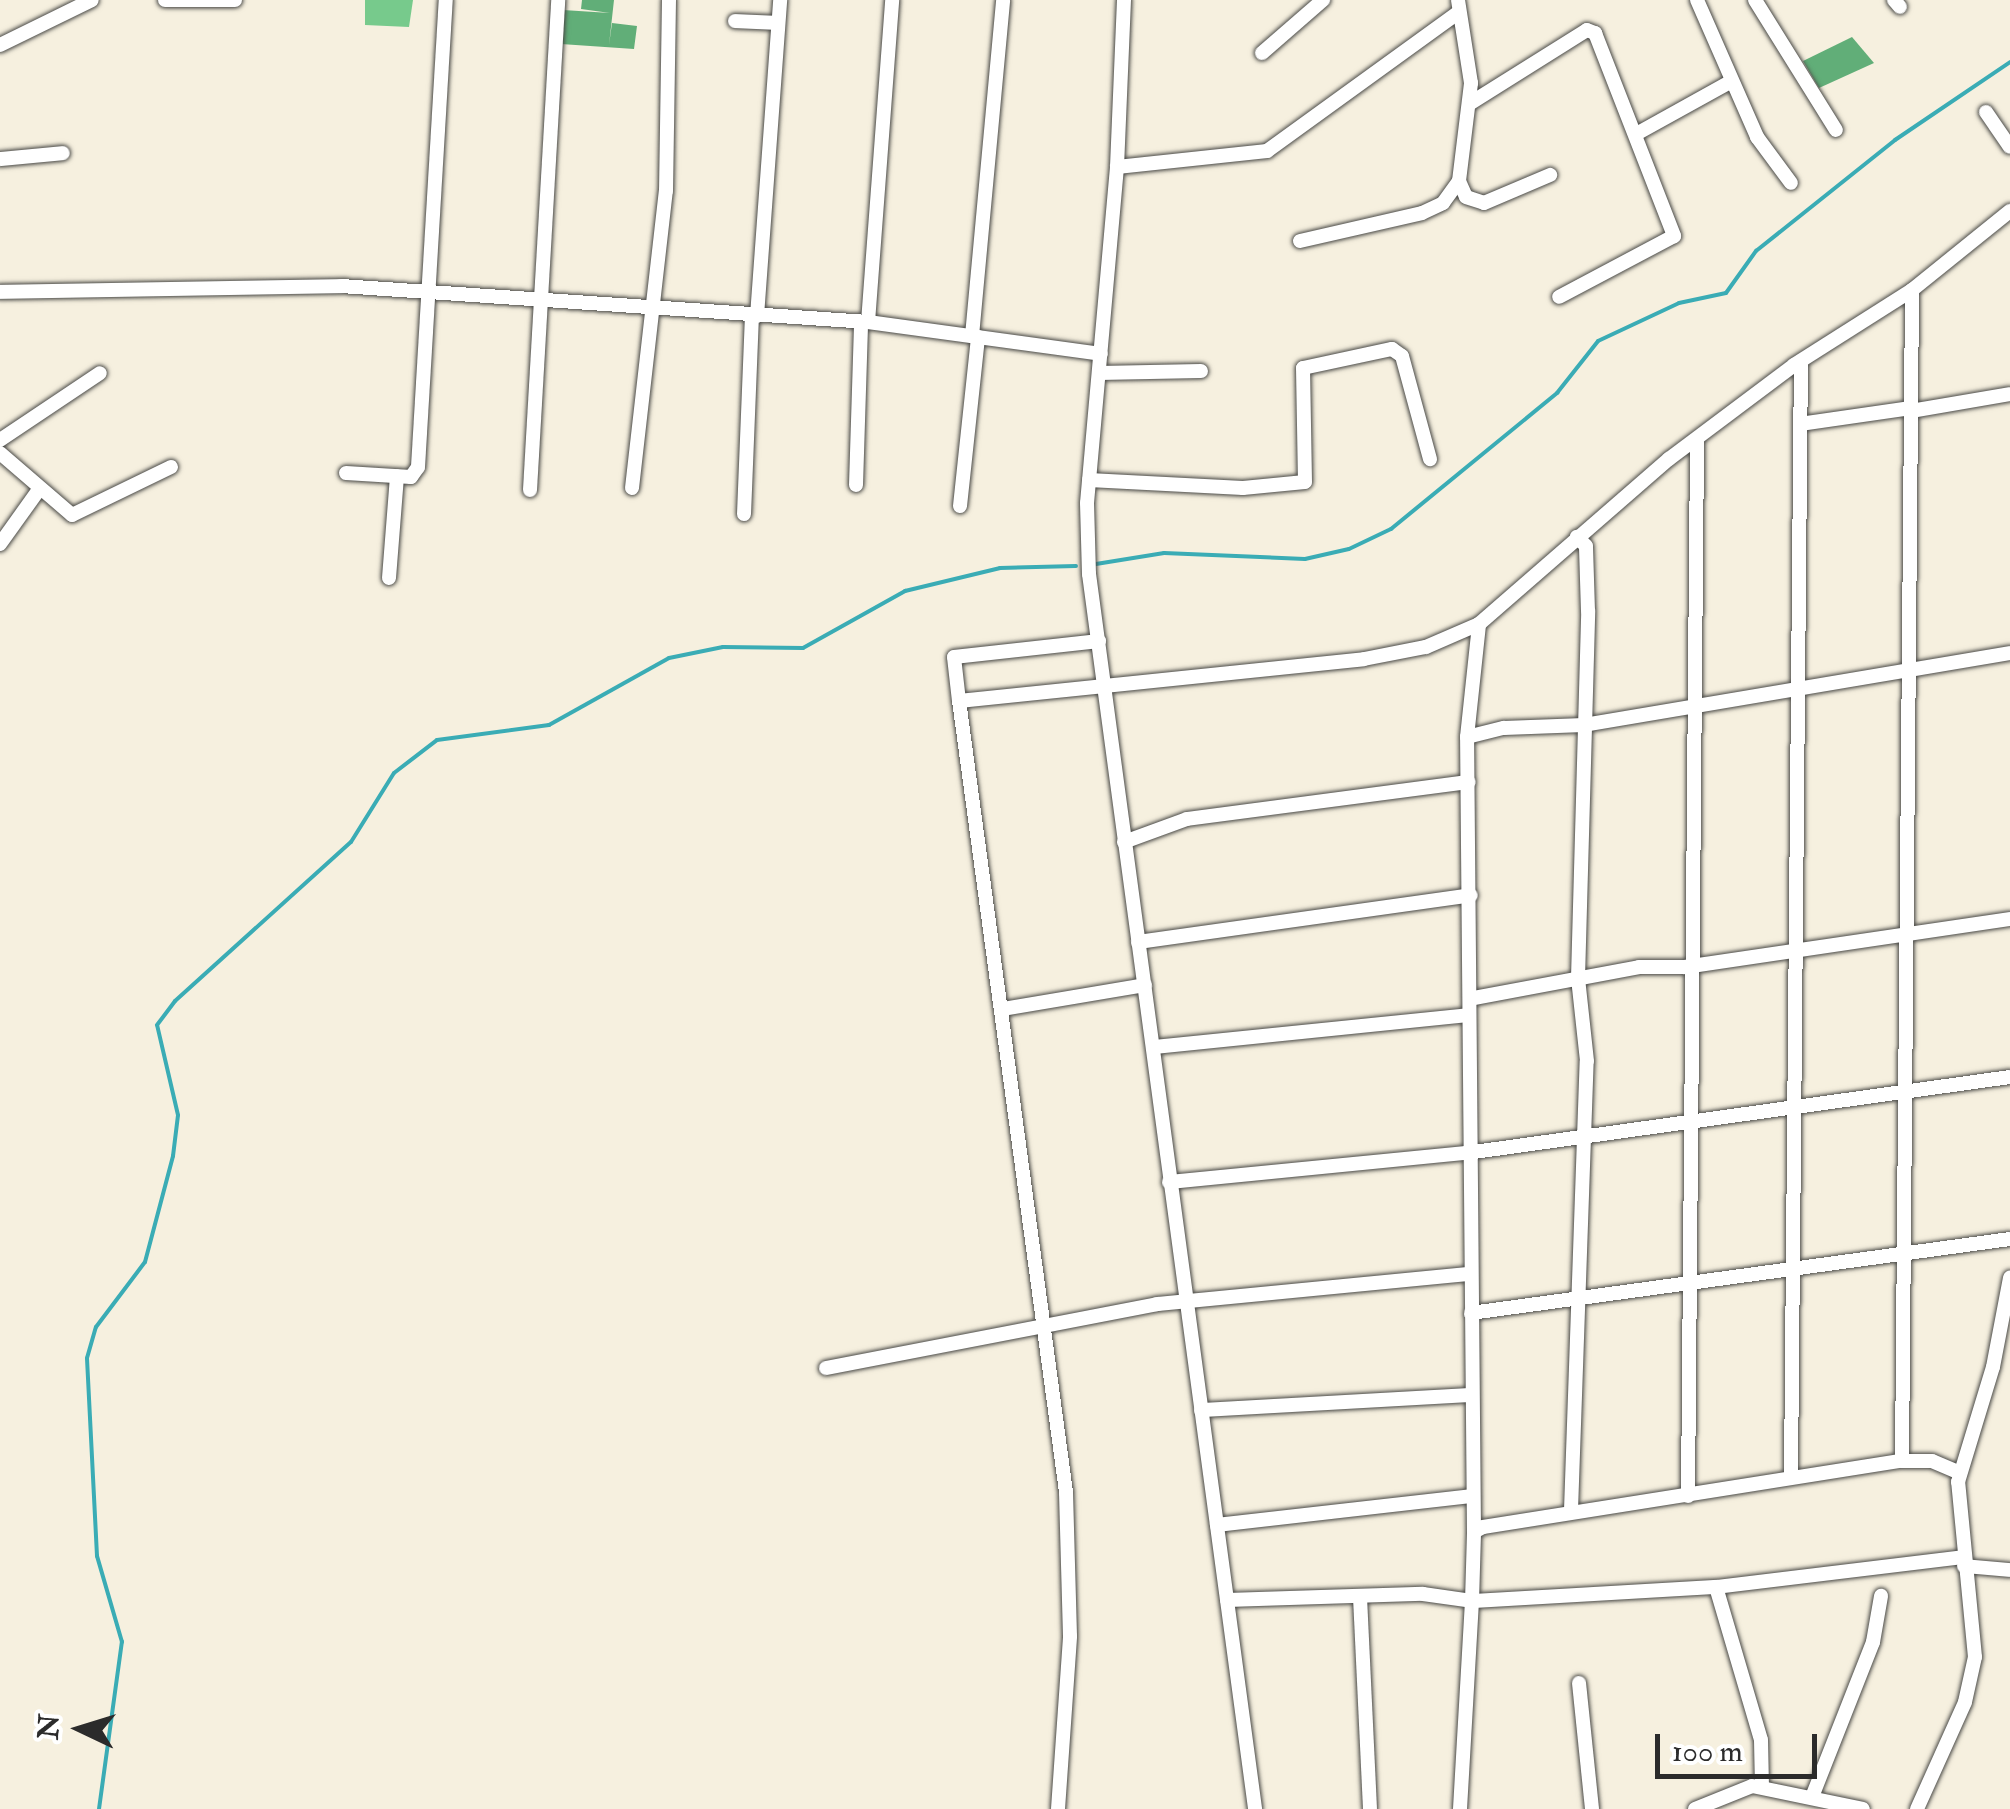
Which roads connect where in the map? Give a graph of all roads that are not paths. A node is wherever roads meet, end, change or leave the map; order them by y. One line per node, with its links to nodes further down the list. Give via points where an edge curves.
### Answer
1 (92, 0): 17 (street)
2 (165, 0): 3 (street)
3 (235, 0)
4 (446, 0): 35 (street)
5 (558, 0): 37 (street)
6 (669, 0): 38 (street, via 666,191)
7 (780, 0): 16 (street)
8 (892, 0): 40 (street)
9 (1004, 0): 41 (street)
10 (1124, 0): 27 (street)
11 (1323, 0): 18 (street)
12 (1696, 0): 19 (street)
13 (1754, 0): 22 (street)
14 (1459, 6): 20 (street); 27 (street, via 1268,151)
15 (734, 21): 16 (street)
16 (778, 23): 39 (street)
17 (0, 45)
18 (1262, 53)
19 (1732, 80): 23 (street); 30 (street, via 1758,136)
20 (1470, 104): 23 (street, via 1586,30 1595,33); 29 (street)
21 (1986, 112): 24 (street)
22 (1836, 130)
23 (1638, 133): 36 (street, via 1674,236)
24 (2010, 147)
25 (62, 152): 26 (street)
26 (0, 159)
27 (1118, 167): 42 (street)
28 (1550, 175): 29 (street, via 1484,203 1466,196)
29 (1460, 181): 32 (street, via 1443,203 1422,213)
30 (1791, 184)
31 (2010, 211): 33 (street)
32 (1300, 241)
33 (1912, 290): 43 (street); 48 (street)
34 (0, 292): 35 (street, via 341,286)
35 (429, 292): 37 (street); 56 (street, via 418,467 411,477)
36 (1559, 297)
37 (542, 300): 38 (street); 60 (street)
38 (650, 308): 39 (street); 59 (street)
39 (754, 316): 40 (street); 63 (street)
40 (865, 322): 41 (street); 58 (street)
41 (975, 337): 42 (street); 62 (street)
42 (1100, 354): 45 (street)
43 (1801, 361): 49 (street); 51 (street)
44 (1200, 371): 45 (street)
45 (1099, 373): 57 (street)
46 (100, 374): 50 (street)
47 (2010, 394): 48 (street)
48 (1910, 409): 49 (street); 70 (street)
49 (1800, 424): 72 (street)
50 (0, 440)
51 (1697, 441): 64 (street); 74 (street)
52 (0, 453): 61 (street)
53 (1430, 459): 57 (street, via 1402,356 1392,349 1303,368 1305,482 1243,488)
54 (171, 467): 61 (street, via 72,515)
55 (346, 472): 56 (street)
56 (396, 476): 66 (street)
57 (1089, 480): 68 (street, via 1089,574)
58 (856, 485)
59 (632, 488)
60 (530, 490)
61 (38, 491): 65 (street)
62 (960, 506)
63 (744, 514)
64 (1578, 537): 67 (street); 75 (street, via 1586,546)
65 (0, 544)
66 (388, 578)
67 (1479, 624): 71 (street, via 1426,648 1364,659); 76 (street)
68 (1099, 641): 71 (street); 73 (street, via 954,657)
69 (2010, 654): 70 (street)
70 (1908, 669): 72 (street); 81 (street)
71 (1106, 686): 73 (street); 78 (street)
72 (1798, 687): 74 (street); 83 (street)
73 (959, 701): 88 (street)
74 (1696, 705): 75 (street); 84 (street)
75 (1584, 724): 76 (street, via 1504,728); 85 (street)
76 (1467, 738): 77 (street)
77 (1470, 782): 78 (street, via 1188,819); 79 (street)
78 (1124, 842): 82 (street)
79 (1471, 895): 82 (street); 87 (street)
80 (2010, 919): 81 (street)
81 (1905, 931): 83 (street); 92 (street)
82 (1138, 942): 86 (street)
83 (1798, 946): 84 (street); 93 (street)
84 (1694, 963): 85 (street); 94 (street)
85 (1578, 978): 87 (street); 95 (street)
86 (1145, 986): 88 (street); 90 (street)
87 (1474, 998): 89 (street)
88 (1003, 1009): 107 (street)
89 (1468, 1015): 90 (street); 96 (street)
90 (1154, 1048): 97 (street)
91 (2010, 1078): 92 (street)
92 (1906, 1089): 93 (street); 99 (street)
93 (1798, 1106): 94 (street); 100 (street)
94 (1694, 1120): 95 (street); 103 (street)
95 (1586, 1138): 96 (street); 104 (street)
96 (1467, 1153): 97 (street); 101 (street)
97 (1169, 1182): 105 (street)
98 (2010, 1239): 99 (street)
99 (1904, 1250): 100 (street); 111 (street)
100 (1795, 1266): 103 (street); 113 (street)
101 (1470, 1274): 105 (street); 106 (street)
102 (2010, 1278): 112 (street, via 1993,1368)
103 (1689, 1282): 104 (street); 115 (street)
104 (1576, 1299): 106 (street); 116 (street)
105 (1186, 1301): 107 (street); 110 (street)
106 (1471, 1313): 109 (street)
107 (1045, 1322): 108 (street); 131 (street, via 1072,1563)
108 (826, 1368)
109 (1472, 1396): 110 (street); 114 (street)
110 (1201, 1410): 117 (street)
111 (1902, 1461): 112 (street, via 1932,1461); 113 (street, via 1866,1472)
112 (1960, 1472): 119 (street)
113 (1791, 1476): 115 (street)
114 (1470, 1496): 117 (street); 118 (street)
115 (1688, 1496): 116 (street)
116 (1570, 1510): 118 (street)
117 (1217, 1526): 124 (street)
118 (1474, 1532): 125 (street)
119 (1964, 1562): 120 (street); 121 (street); 138 (street, via 1975,1656 1965,1702)
120 (2010, 1570)
121 (1716, 1588): 125 (street); 127 (street, via 1761,1740)
122 (1881, 1596): 128 (street, via 1873,1642)
123 (1360, 1597): 124 (street); 125 (street, via 1423,1594); 133 (street)
124 (1227, 1600): 132 (street)
125 (1472, 1601): 134 (street, via 1474,1656)
126 (1580, 1683): 135 (street)
127 (1762, 1787): 128 (street); 129 (street)
128 (1812, 1796): 130 (street)
129 (1718, 1804): 136 (street)
130 (1828, 1805): 137 (street)
131 (1058, 1809)
132 (1256, 1809)
133 (1370, 1809)
134 (1460, 1809)
135 (1592, 1809)
136 (1695, 1809)
137 (1863, 1809)
138 (1917, 1809)

